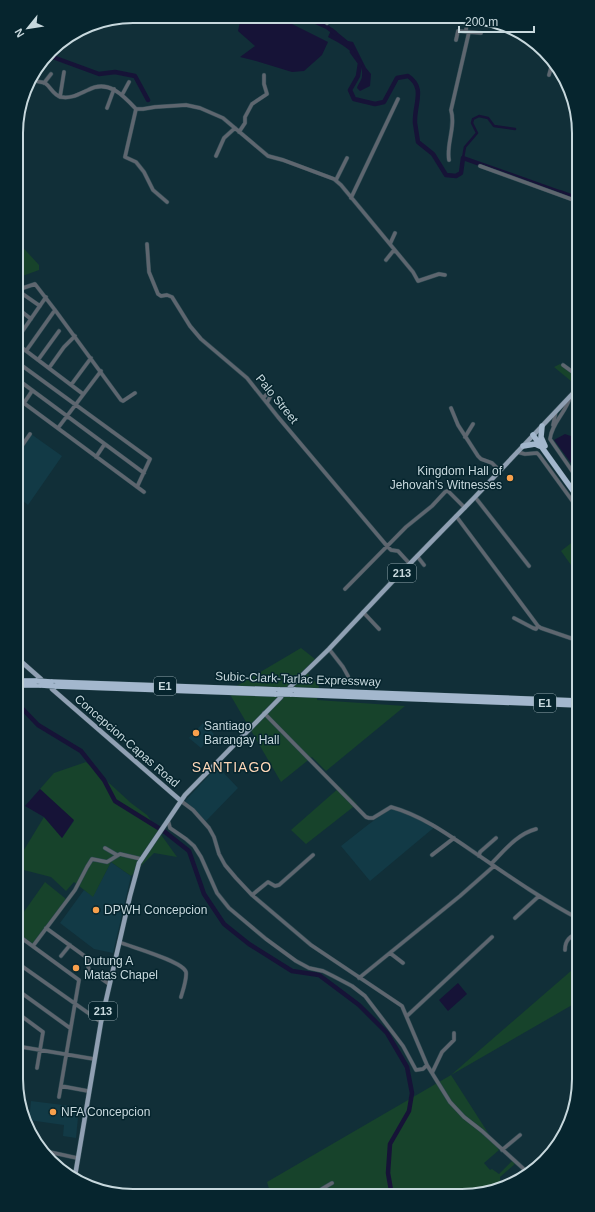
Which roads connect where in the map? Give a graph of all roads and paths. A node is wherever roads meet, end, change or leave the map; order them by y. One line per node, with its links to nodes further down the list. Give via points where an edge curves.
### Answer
1 (467, 23): 2 (street)
2 (468, 32): 3 (street); 4 (street, via 458,31); 23 (street, via 451,110 453,116 447,152)
3 (481, 33)
4 (456, 40)
5 (551, 69): 9 (street)
6 (64, 72): 15 (street)
7 (51, 74): 11 (street)
8 (264, 75): 20 (street, via 267,94 252,104 245,117 245,124)
9 (549, 75)
10 (36, 81): 11 (street)
11 (44, 82): 15 (street)
12 (129, 82): 14 (street)
13 (114, 89): 14 (street); 15 (street, via 100,86 73,97); 17 (street)
14 (122, 94): 18 (street)
15 (60, 97)
16 (398, 99): 26 (street)
17 (107, 108)
18 (136, 109): 19 (street, via 190,106 218,116); 28 (street, via 125,157 136,162 153,190)
19 (235, 128): 20 (street); 21 (street, via 224,138)
20 (239, 132): 25 (street, via 268,156)
21 (216, 156)
22 (347, 158): 25 (street)
23 (449, 160)
24 (480, 166): 27 (street)
25 (336, 180): 26 (street)
26 (351, 198): 31 (street)
27 (572, 199)
28 (167, 202)
29 (395, 233): 31 (street)
30 (147, 244): 57 (street, Palo Street, via 148,272 158,294 172,297 201,339)
31 (390, 244): 32 (street)
32 (394, 250): 33 (street); 34 (street, via 418,281 439,274)
33 (386, 260)
34 (445, 275)
35 (23, 288): 37 (street, via 35,284)
36 (23, 294): 38 (street)
37 (46, 297): 38 (street); 39 (street)
38 (40, 306): 41 (street)
39 (56, 310): 44 (street); 46 (street)
40 (23, 313): 41 (street)
41 (31, 319): 42 (street)
42 (23, 330)
43 (59, 331): 48 (street)
44 (75, 336): 47 (street); 51 (street)
45 (23, 349): 46 (street)
46 (26, 351): 48 (street)
47 (91, 358): 52 (street); 56 (street)
48 (38, 360): 51 (street)
49 (563, 365): 53 (street)
50 (23, 366): 65 (street)
51 (49, 368): 56 (street)
52 (101, 371): 59 (street, via 122,401); 60 (street)
53 (572, 372)
54 (254, 380): 57 (street)
55 (23, 384): 58 (street)
56 (72, 385): 60 (street)
57 (252, 385): 62 (street, Palo Street)
58 (32, 391): 63 (street); 68 (street)
59 (135, 393)
60 (83, 394): 65 (street)
61 (570, 396): 67 (main road, 213); 72 (street, via 568,405)
62 (263, 398): 64 (street, Palo Street); 64 (street, via 269,394)
63 (24, 403): 71 (street)
64 (270, 404): 93 (street, Palo Street)
65 (75, 405): 68 (street); 84 (street, via 150,459)
66 (451, 408): 75 (street)
67 (556, 411): 70 (main road, 213); 72 (street)
68 (67, 416): 71 (street); 77 (street)
69 (473, 424): 75 (street)
70 (542, 426): 74 (main road, 213); 79 (highway, via 541,437)
71 (58, 428): 81 (street)
72 (552, 428): 83 (street, via 551,441)
73 (30, 434): 76 (street)
74 (534, 434): 78 (main road, 213); 79 (highway)
75 (465, 436): 82 (street, via 481,459 492,463)
76 (23, 444)
77 (104, 445): 81 (street); 84 (street)
78 (523, 446): 79 (highway, via 535,444); 80 (main road, 213)
79 (544, 447): 85 (highway); 87 (highway)
80 (517, 452): 82 (main road, 213); 90 (street, via 537,453)
81 (96, 457): 86 (street)
82 (500, 471): 89 (main road, 213)
83 (572, 471)
84 (144, 474): 86 (street)
85 (572, 484)
86 (138, 487): 88 (street)
87 (572, 489)
88 (144, 492)
89 (476, 497): 91 (main road, 213); 97 (street)
90 (572, 500)
91 (465, 508): 92 (main road, 213); 93 (street, via 446,491)
92 (456, 516): 94 (main road, 213); 101 (street)
93 (387, 546): 95 (street, Palo Street, via 398,551); 98 (street)
94 (417, 556): 95 (main road, 213); 96 (street)
95 (410, 564): 99 (main road, 213)
96 (424, 565)
97 (528, 566)
98 (344, 590)
99 (363, 612): 102 (street); 104 (main road, 213)
100 (514, 618): 101 (street, via 533,628 536,629)
101 (538, 626): 103 (street)
102 (379, 629)
103 (572, 639)
104 (329, 649): 106 (street); 110 (main road, 213)
105 (23, 664): 108 (main road)
106 (348, 676)
107 (23, 682): 108 (highway, Subic-Clark-Tarlac Expressway / E1)
108 (40, 682): 109 (highway, Subic-Clark-Tarlac Expressway / E1, bridge)
109 (53, 686): 111 (highway, Subic-Clark-Tarlac Expressway / E1); 117 (main road, Concepcion-Capas Road)
110 (291, 690): 111 (highway, Subic-Clark-Tarlac Expressway / E1, bridge); 113 (highway, Subic-Clark-Tarlac Expressway / E1); 115 (highway, Subic-Clark-Tarlac Expressway / E1)
111 (279, 693): 116 (main road, 213)
112 (572, 698): 113 (highway)
113 (552, 700): 114 (highway, Subic-Clark-Tarlac Expressway / E1)
114 (572, 701)
115 (572, 704)
116 (264, 713): 117 (main road, 213); 120 (street, via 366,817 373,818 391,807)
117 (181, 801): 118 (main road, Concepcion-Capas Road / 213); 129 (street, via 209,828 225,864)
118 (167, 821): 127 (main road, Concepcion-Capas Road / 213); 161 (street, via 170,828 194,846 228,908 296,961 333,976 365,996 403,1046 416,1070)
119 (536, 829): 128 (street, via 520,836)
120 (454, 838): 125 (street); 126 (street)
121 (496, 838): 126 (street, via 480,852)
122 (105, 848): 123 (street)
123 (117, 855): 127 (street, via 124,854); 133 (street, via 107,862 91,860 75,890)
124 (313, 855): 129 (street, via 279,885 275,886 268,882)
125 (432, 855)
126 (479, 856): 128 (street)
127 (141, 859): 137 (main road, Concepcion-Capas Road / 213)
128 (493, 865): 130 (street); 141 (street, via 460,896)
129 (252, 895): 147 (street, via 307,942)
130 (539, 896): 131 (street); 132 (street)
131 (572, 915)
132 (515, 918)
133 (46, 928): 138 (street); 139 (street)
134 (572, 937): 140 (street, via 568,939)
135 (492, 938): 152 (street)
136 (23, 939): 139 (street)
137 (119, 942): 148 (main road, Concepcion-Capas Road / 213); 150 (street, via 182,966 186,974)
138 (70, 945): 143 (street); 144 (street)
139 (33, 946): 151 (street, via 79,980)
140 (565, 950)
141 (390, 953): 145 (street); 147 (street)
142 (92, 955): 144 (street)
143 (60, 956)
144 (90, 960): 148 (street, via 89,970)
145 (402, 963)
146 (23, 967): 151 (street)
147 (359, 978): 152 (street, via 400,1005)
148 (109, 984): 154 (main road, Concepcion-Capas Road / 213)
149 (23, 994): 155 (street)
150 (181, 997)
151 (76, 1004): 154 (street); 155 (street)
152 (407, 1016): 161 (street)
153 (23, 1017): 158 (street, via 43,1032)
154 (100, 1022): 160 (main road, Concepcion-Capas Road / 213)
155 (70, 1028): 159 (street)
156 (454, 1033): 163 (street, via 454,1040 442,1052)
157 (23, 1047): 158 (street)
158 (40, 1050): 159 (street); 162 (street)
159 (66, 1055): 160 (street); 164 (street)
160 (94, 1059): 165 (main road, Concepcion-Capas Road / 213)
161 (427, 1065): 163 (street)
162 (38, 1068)
163 (432, 1073): 168 (street, via 452,1106)
164 (61, 1086): 165 (street); 166 (street)
165 (88, 1091): 170 (main road, Concepcion-Capas Road / 213)
166 (59, 1097)
167 (520, 1135): 168 (street)
168 (502, 1150): 171 (street)
169 (50, 1152): 170 (street)
170 (77, 1158): 172 (main road, Concepcion-Capas Road / 213)
171 (524, 1169)
172 (75, 1172)
173 (332, 1183): 174 (street)
174 (322, 1189)

